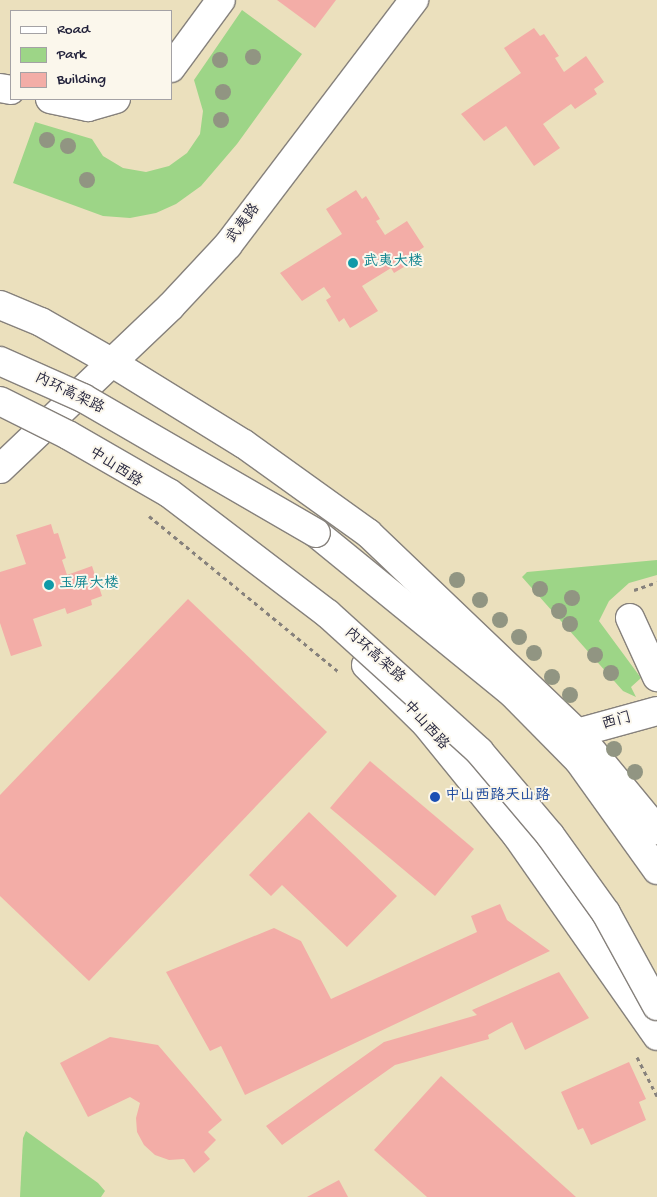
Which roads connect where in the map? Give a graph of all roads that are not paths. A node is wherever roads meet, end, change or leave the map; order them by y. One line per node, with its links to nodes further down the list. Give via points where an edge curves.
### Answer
1 (221, 0): 3 (main road)
2 (414, 0): 8 (main road, 武夷路, via 228,246)
3 (172, 67)
4 (55, 100): 5 (main road, via 88,107)
5 (112, 100)
6 (0, 305): 8 (main road, via 41,322)
7 (0, 361): 17 (main road, 内环高架路, bridge, via 83,398 316,533 510,691 579,761)
8 (112, 362): 10 (main road, 武夷路); 15 (main road, via 244,444 368,533)
9 (0, 402): 10 (main road, 中山西路); 18 (main road, 内环高架路, bridge, via 68,435 169,493 328,614 479,751 550,835 606,913)
10 (48, 424): 11 (main road, 武夷路); 19 (main road, 中山西路, via 175,507 316,616 426,724 516,836)
11 (0, 468)
12 (630, 618): 13 (main road)
13 (657, 677)
14 (657, 711): 15 (main road, 西门)
15 (577, 733): 16 (main road)
16 (657, 830)
17 (657, 870)
18 (657, 1006)
19 (657, 1036)

